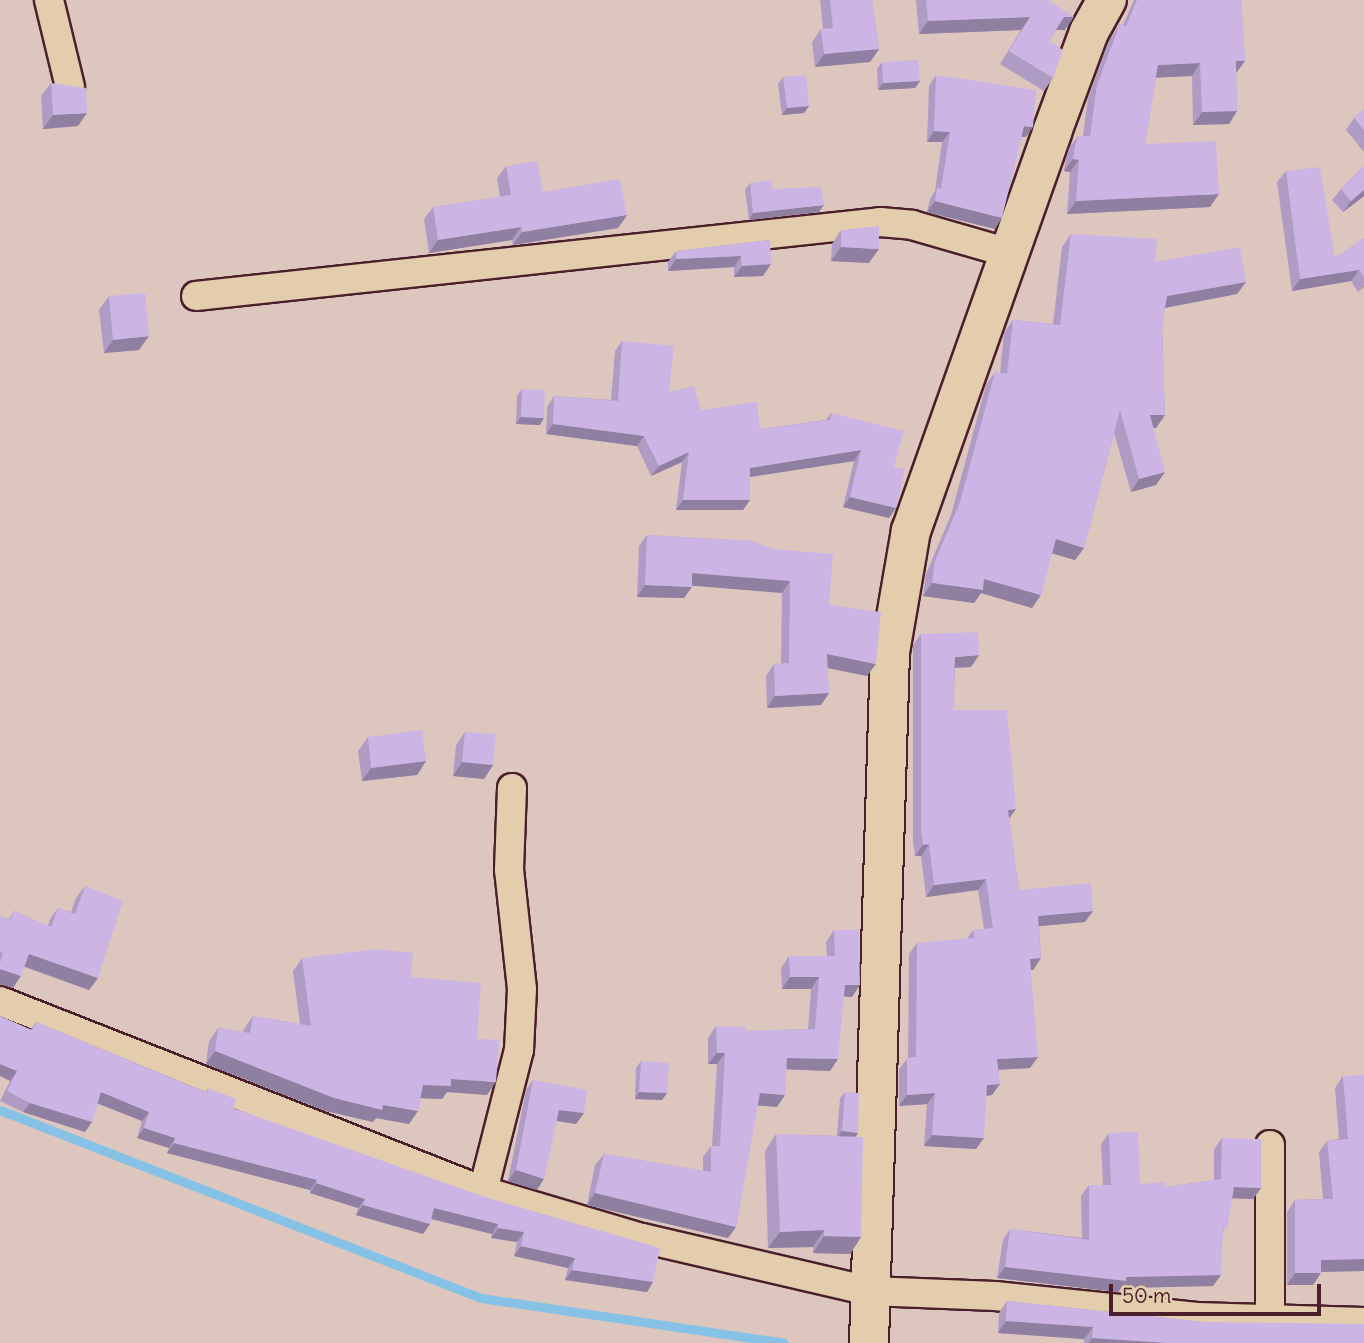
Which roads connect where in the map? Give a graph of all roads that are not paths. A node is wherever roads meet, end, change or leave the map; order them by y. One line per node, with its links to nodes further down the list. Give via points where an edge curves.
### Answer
1 (49, 0): 3 (street)
2 (1107, 0): 4 (street, via 1089,32)
3 (70, 87)
4 (1009, 253): 5 (street, via 912,225 880,222); 10 (street, via 911,531 890,652)
5 (196, 296)
6 (512, 788): 9 (street, via 509,870 522,989 519,1050)
7 (0, 1001): 9 (street)
8 (1270, 1145): 11 (street)
9 (483, 1191): 10 (street, via 642,1238)
10 (870, 1318): 11 (street)
11 (1270, 1319): 12 (street)
12 (1364, 1322)

